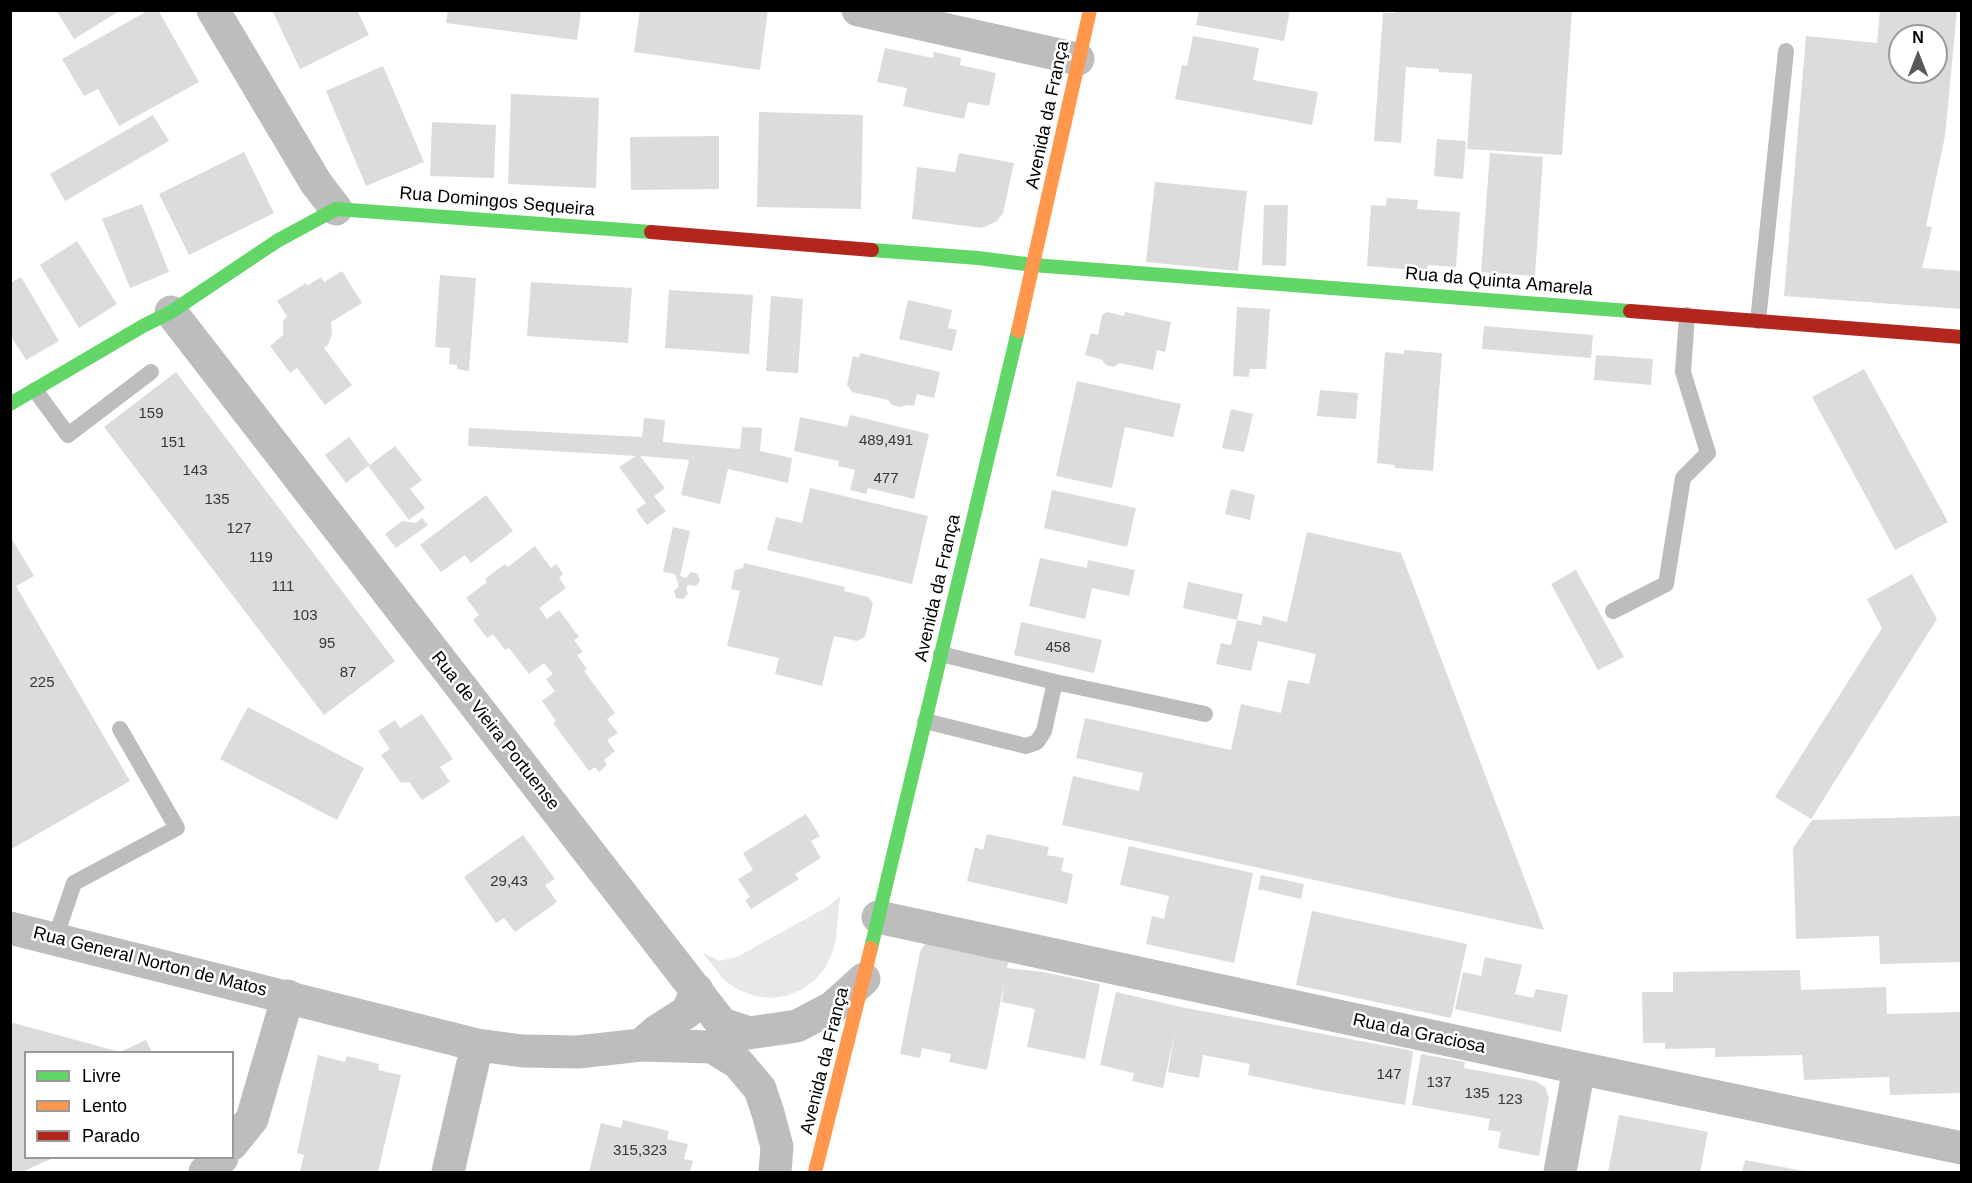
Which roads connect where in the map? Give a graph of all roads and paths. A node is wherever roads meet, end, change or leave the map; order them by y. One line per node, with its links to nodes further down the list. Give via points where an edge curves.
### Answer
1 (213, 10): 6 (street, via 316,183)
2 (858, 10): 5 (street)
3 (1090, 10): 5 (main road, Avenida da França)
4 (1786, 51): 10 (lane)
5 (1078, 59): 7 (main road, Avenida da França)
6 (336, 209): 7 (main road, Rua Domingos Sequeira); 8 (main road, via 277,241)
7 (1033, 265): 9 (main road, Rua da Quinta Amarela); 16 (main road, Avenida da França)
8 (171, 312): 13 (main road); 25 (street, Rua de Vieira Portuense)
9 (1687, 315): 10 (main road, Rua da Quinta Amarela); 15 (lane, via 1683,372 1708,453 1683,478 1666,584)
10 (1758, 321): 11 (main road, Rua da Quinta Amarela)
11 (1962, 337)
12 (152, 372): 13 (lane, via 68,435)
13 (35, 390): 14 (main road)
14 (10, 404)
15 (1613, 611)
16 (941, 654): 17 (lane); 19 (main road, Avenida da França)
17 (1055, 682): 18 (lane); 19 (lane, via 1044,731 1037,742 1026,746)
18 (1205, 714)
19 (925, 721): 21 (main road, Avenida da França)
20 (120, 729): 23 (lane, via 177,828 74,883)
21 (878, 917): 24 (main road, Avenida da França); 29 (street, Rua da Graciosa)
22 (10, 928): 23 (street, Rua General Norton de Matos)
23 (55, 939): 26 (street, Rua General Norton de Matos)
24 (864, 979): 25 (street, Rua de Vieira Portuense, via 833,1007 796,1026 749,1033 722,1024); 36 (main road, Avenida da França)
25 (697, 990): 28 (street, via 687,1012)
26 (288, 996): 27 (street, Rua General Norton de Matos); 30 (street, Rua General Norton de Matos, via 252,1119)
27 (477, 1045): 28 (street, Rua General Norton de Matos, via 578,1052); 34 (street)
28 (641, 1045): 35 (street, Rua General Norton de Matos, via 712,1047 738,1063 760,1089 777,1147)
29 (1579, 1068): 31 (street, Rua da Graciosa); 37 (street)
30 (234, 1142)
31 (1962, 1148)
32 (221, 1159): 33 (street)
33 (205, 1173)
34 (448, 1173)
35 (775, 1173)
36 (815, 1173)
37 (1560, 1173)

